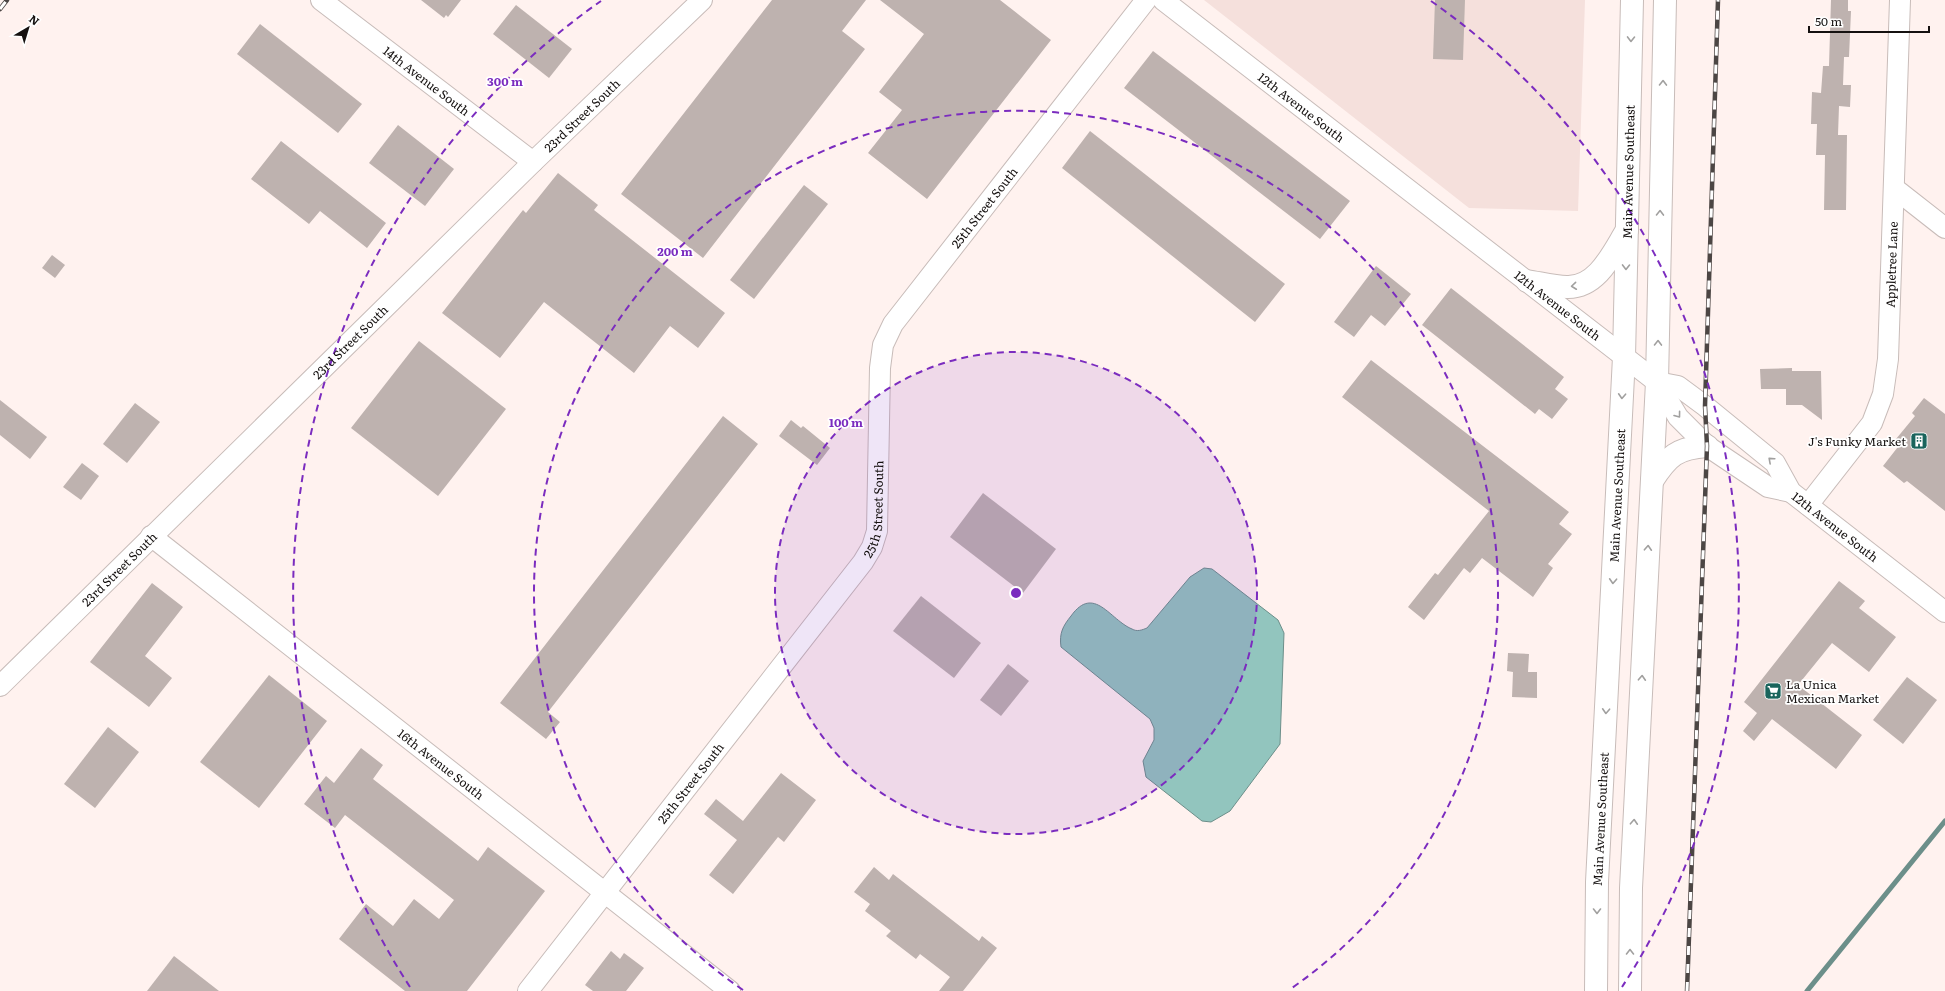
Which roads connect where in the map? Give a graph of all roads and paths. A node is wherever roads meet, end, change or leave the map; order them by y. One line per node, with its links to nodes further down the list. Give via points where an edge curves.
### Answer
1 (321, 0): 8 (street, 14th Avenue South)
2 (702, 0): 8 (street, 23rd Street South)
3 (1146, 0): 22 (street, 25th Street South, via 893,324 883,346 880,368 877,531 864,562)
4 (1163, 0): 12 (street, 12th Avenue South)
5 (1632, 0): 11 (main road, Main Avenue Southeast, one-way to 11)
6 (1665, 0): 14 (main road, one-way to 6)
7 (1900, 0): 9 (street, Appletree Lane)
8 (533, 162): 19 (street, 23rd Street South)
9 (1894, 188): 10 (street); 18 (street, Appletree Lane, via 1888,359 1883,394 1872,423)
10 (1945, 228)
11 (1627, 230): 12 (main road, one-way to 12, via 1602,270 1582,286 1567,287); 13 (main road, Main Avenue Southeast, one-way to 13)
12 (1527, 281): 13 (street, 12th Avenue South)
13 (1624, 357): 14 (street, 12th Avenue South); 25 (main road, Main Avenue Southeast, one-way to 25, via 1597,882)
14 (1657, 382): 15 (street, one-way to 15, via 1678,417); 16 (main road); 17 (street, 12th Avenue South, one-way to 14, via 1775,463 1678,386)
15 (1708, 446): 16 (main road, via 1679,452 1665,461); 17 (street, via 1768,487)
16 (1652, 481): 26 (main road, one-way to 16, via 1631,888)
17 (1791, 492): 18 (street, 12th Avenue South)
18 (1808, 505): 20 (street, 12th Avenue South)
19 (151, 536): 21 (street, 23rd Street South); 22 (street, 16th Avenue South)
20 (1945, 612)
21 (0, 686)
22 (604, 893): 23 (street, 25th Street South); 24 (street, 16th Avenue South)
23 (528, 991)
24 (730, 991)
25 (1596, 991)
26 (1630, 991)

